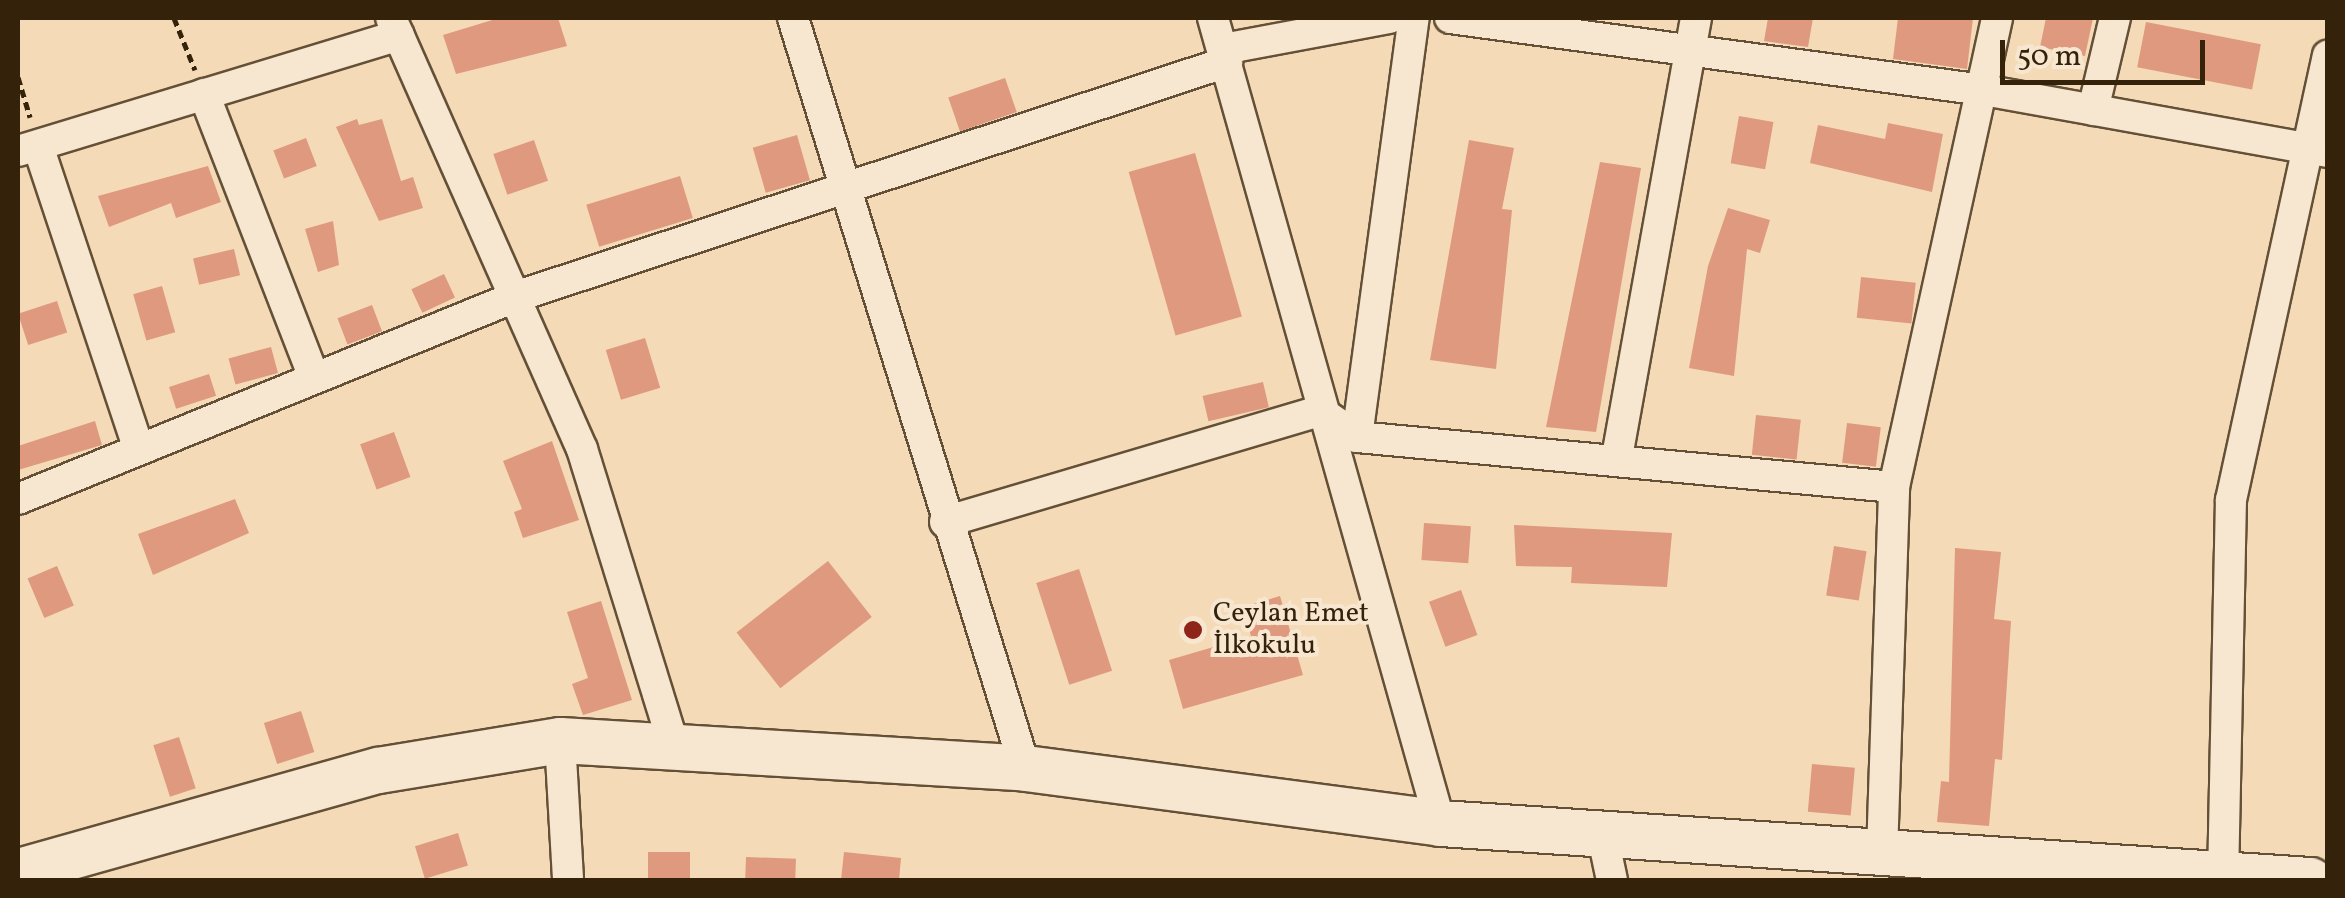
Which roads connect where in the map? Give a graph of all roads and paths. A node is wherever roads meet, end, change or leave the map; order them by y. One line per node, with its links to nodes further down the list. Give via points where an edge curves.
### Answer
1 (174, 18): 16 (path)
2 (794, 18): 20 (street)
3 (1213, 18): 13 (street)
4 (1389, 18): 13 (street)
5 (1414, 18): 24 (street)
6 (1450, 18): 11 (street)
7 (1696, 18): 11 (street)
8 (1997, 18): 15 (street)
9 (2115, 18): 17 (street)
10 (395, 26): 16 (street); 21 (street)
11 (1689, 50): 15 (street); 26 (street)
12 (2328, 55): 19 (street)
13 (1225, 56): 20 (street); 23 (street)
14 (18, 77): 18 (path)
15 (1983, 90): 17 (street); 27 (street)
16 (204, 94): 18 (street); 22 (street)
17 (2093, 110): 19 (street)
18 (28, 149): 25 (street)
19 (2318, 150): 37 (street, via 2231,500)
20 (850, 188): 21 (street); 29 (street)
21 (516, 296): 22 (street); 31 (street, via 582,449)
22 (314, 376): 25 (street)
23 (1320, 411): 24 (street); 29 (street); 33 (street)
24 (1357, 437): 26 (street)
25 (139, 449): 28 (street)
26 (1618, 456): 27 (street)
27 (1894, 487): 35 (street)
28 (18, 499)
29 (945, 522): 32 (street)
30 (560, 740): 31 (street); 36 (street, via 378,770); 38 (street)
31 (674, 746): 32 (street)
32 (1025, 768): 33 (street)
33 (1440, 824): 34 (street)
34 (1601, 828): 35 (street); 39 (street)
35 (1882, 854): 37 (street)
36 (18, 872)
37 (2223, 877): 40 (street)
38 (568, 880)
39 (1612, 880)
40 (2310, 880)

